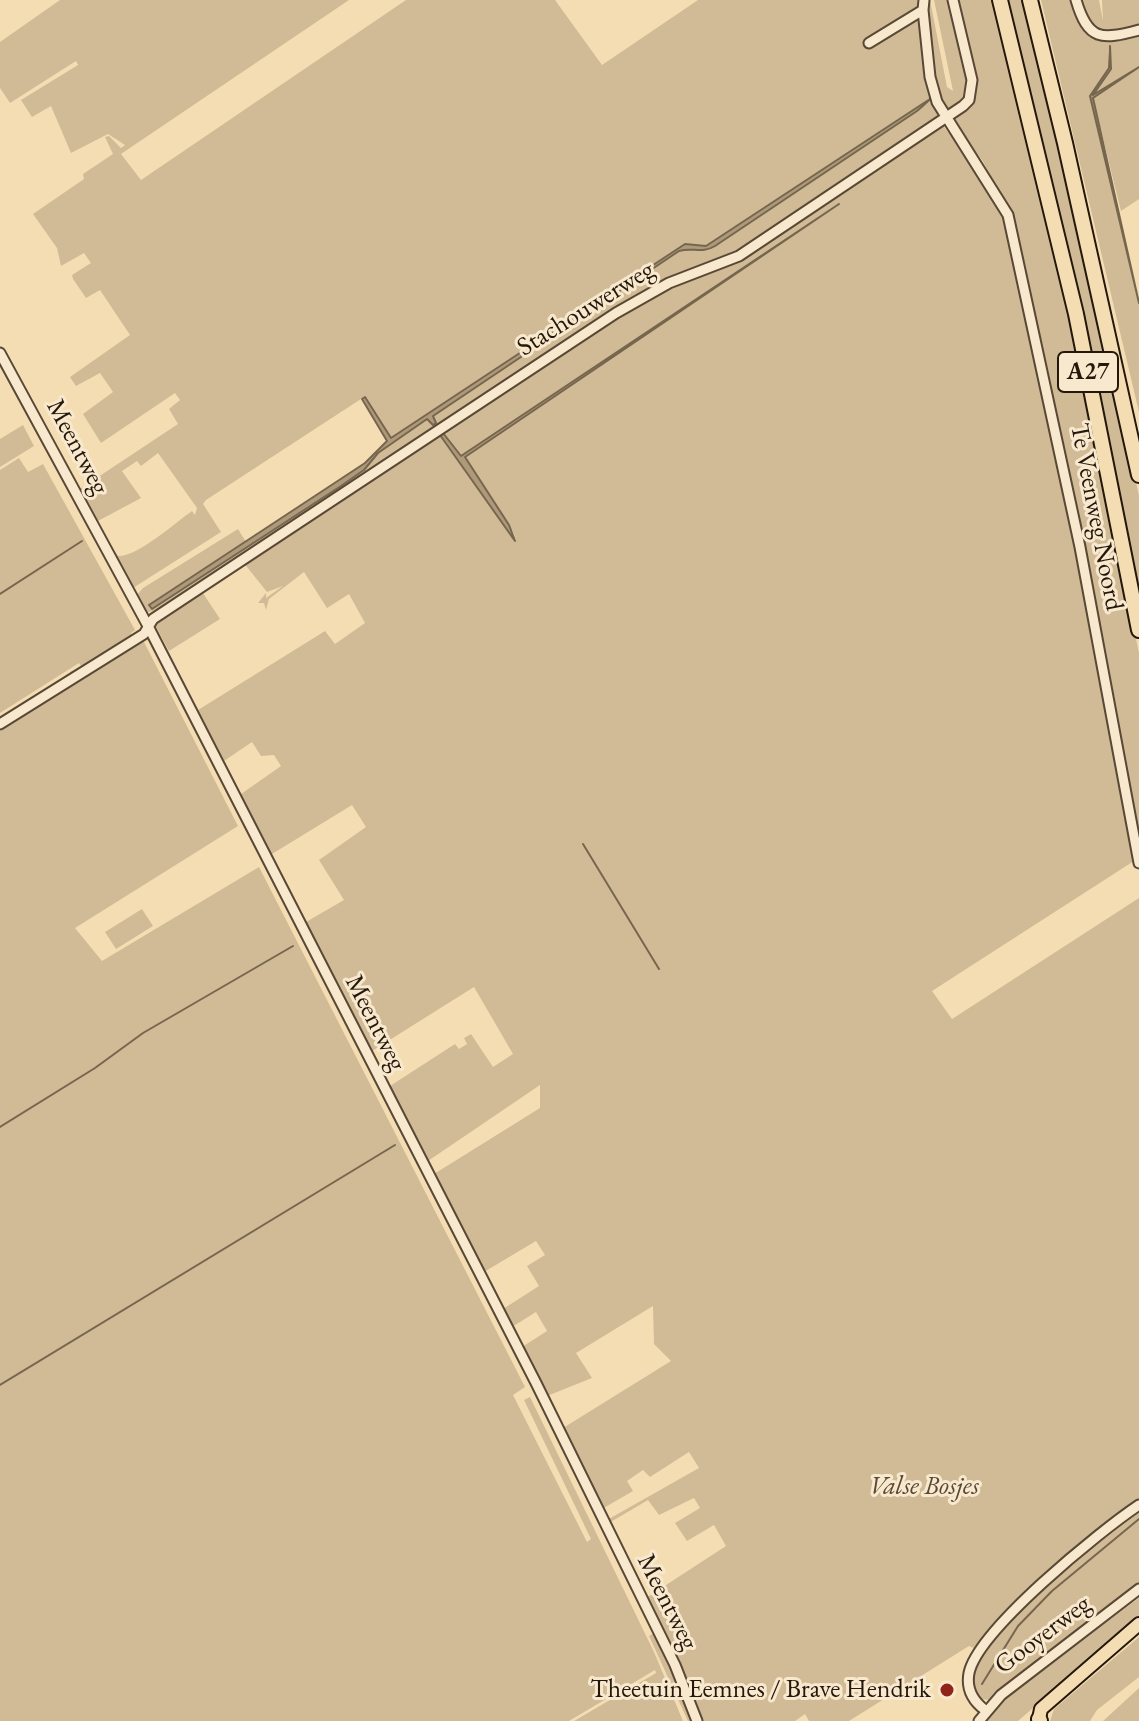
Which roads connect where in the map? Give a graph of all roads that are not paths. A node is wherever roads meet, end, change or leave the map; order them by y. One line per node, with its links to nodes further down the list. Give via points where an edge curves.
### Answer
1 (953, 0): 8 (street, Stachouwerweg, via 973,91)
2 (1000, 0): 12 (highway, A27, via 1076,314)
3 (1030, 0): 10 (highway, A27)
4 (1076, 0): 6 (street, via 1092,33 1113,37)
5 (923, 5): 7 (street, Te Veenweg Noord); 8 (street, Te Veenweg Noord, via 930,77)
6 (1139, 30)
7 (869, 43)
8 (945, 117): 11 (street, Stachouwerweg, via 739,256 669,283 616,313); 14 (street, Te Veenweg Noord, via 1008,215 1070,500)
9 (0, 353): 11 (street, Meentweg)
10 (1139, 475)
11 (148, 626): 13 (street, Stachouwerweg, via 144,634); 21 (street, Meentweg, via 536,1383 675,1665)
12 (1139, 630)
13 (0, 724)
14 (1139, 863)
15 (1139, 1505): 19 (street, via 1069,1560 981,1648 968,1686)
16 (1139, 1589): 19 (street, Gooyerweg)
17 (1139, 1624): 20 (main road, via 1041,1709)
18 (1139, 1633): 20 (main road)
19 (985, 1710): 22 (street, Gooyerweg)
20 (1039, 1720)
21 (697, 1721)
22 (979, 1721)

